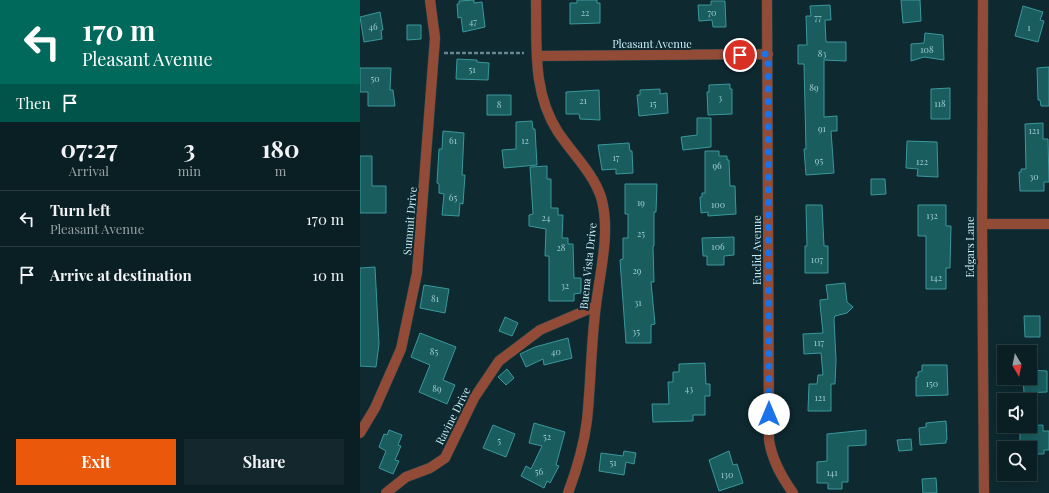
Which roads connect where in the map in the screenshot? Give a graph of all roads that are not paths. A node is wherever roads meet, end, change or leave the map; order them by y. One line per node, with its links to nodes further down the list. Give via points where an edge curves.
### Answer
1 (430, 0): 10 (street, Summit Drive, via 435,38 417,273 401,349 375,408)
2 (536, 0): 6 (street, Buena Vista Drive)
3 (767, 0): 5 (street, Euclid Avenue)
4 (984, 0): 7 (street, Edgars Lane)
5 (768, 54): 6 (street, Pleasant Avenue); 11 (street, Euclid Avenue, via 769,440 771,453)
6 (537, 56): 9 (street, Buena Vista Drive, via 538,80 546,109 558,132 596,185 604,211)
7 (982, 224): 8 (street); 14 (street, Edgars Lane)
8 (1049, 224)
9 (596, 306): 12 (street, Ravine Drive, via 540,330 499,361 474,398 445,458 430,468 406,477); 13 (street, Buena Vista Drive, via 587,420 582,448)
10 (360, 433)
11 (790, 491)
12 (386, 493)
13 (568, 493)
14 (984, 493)

